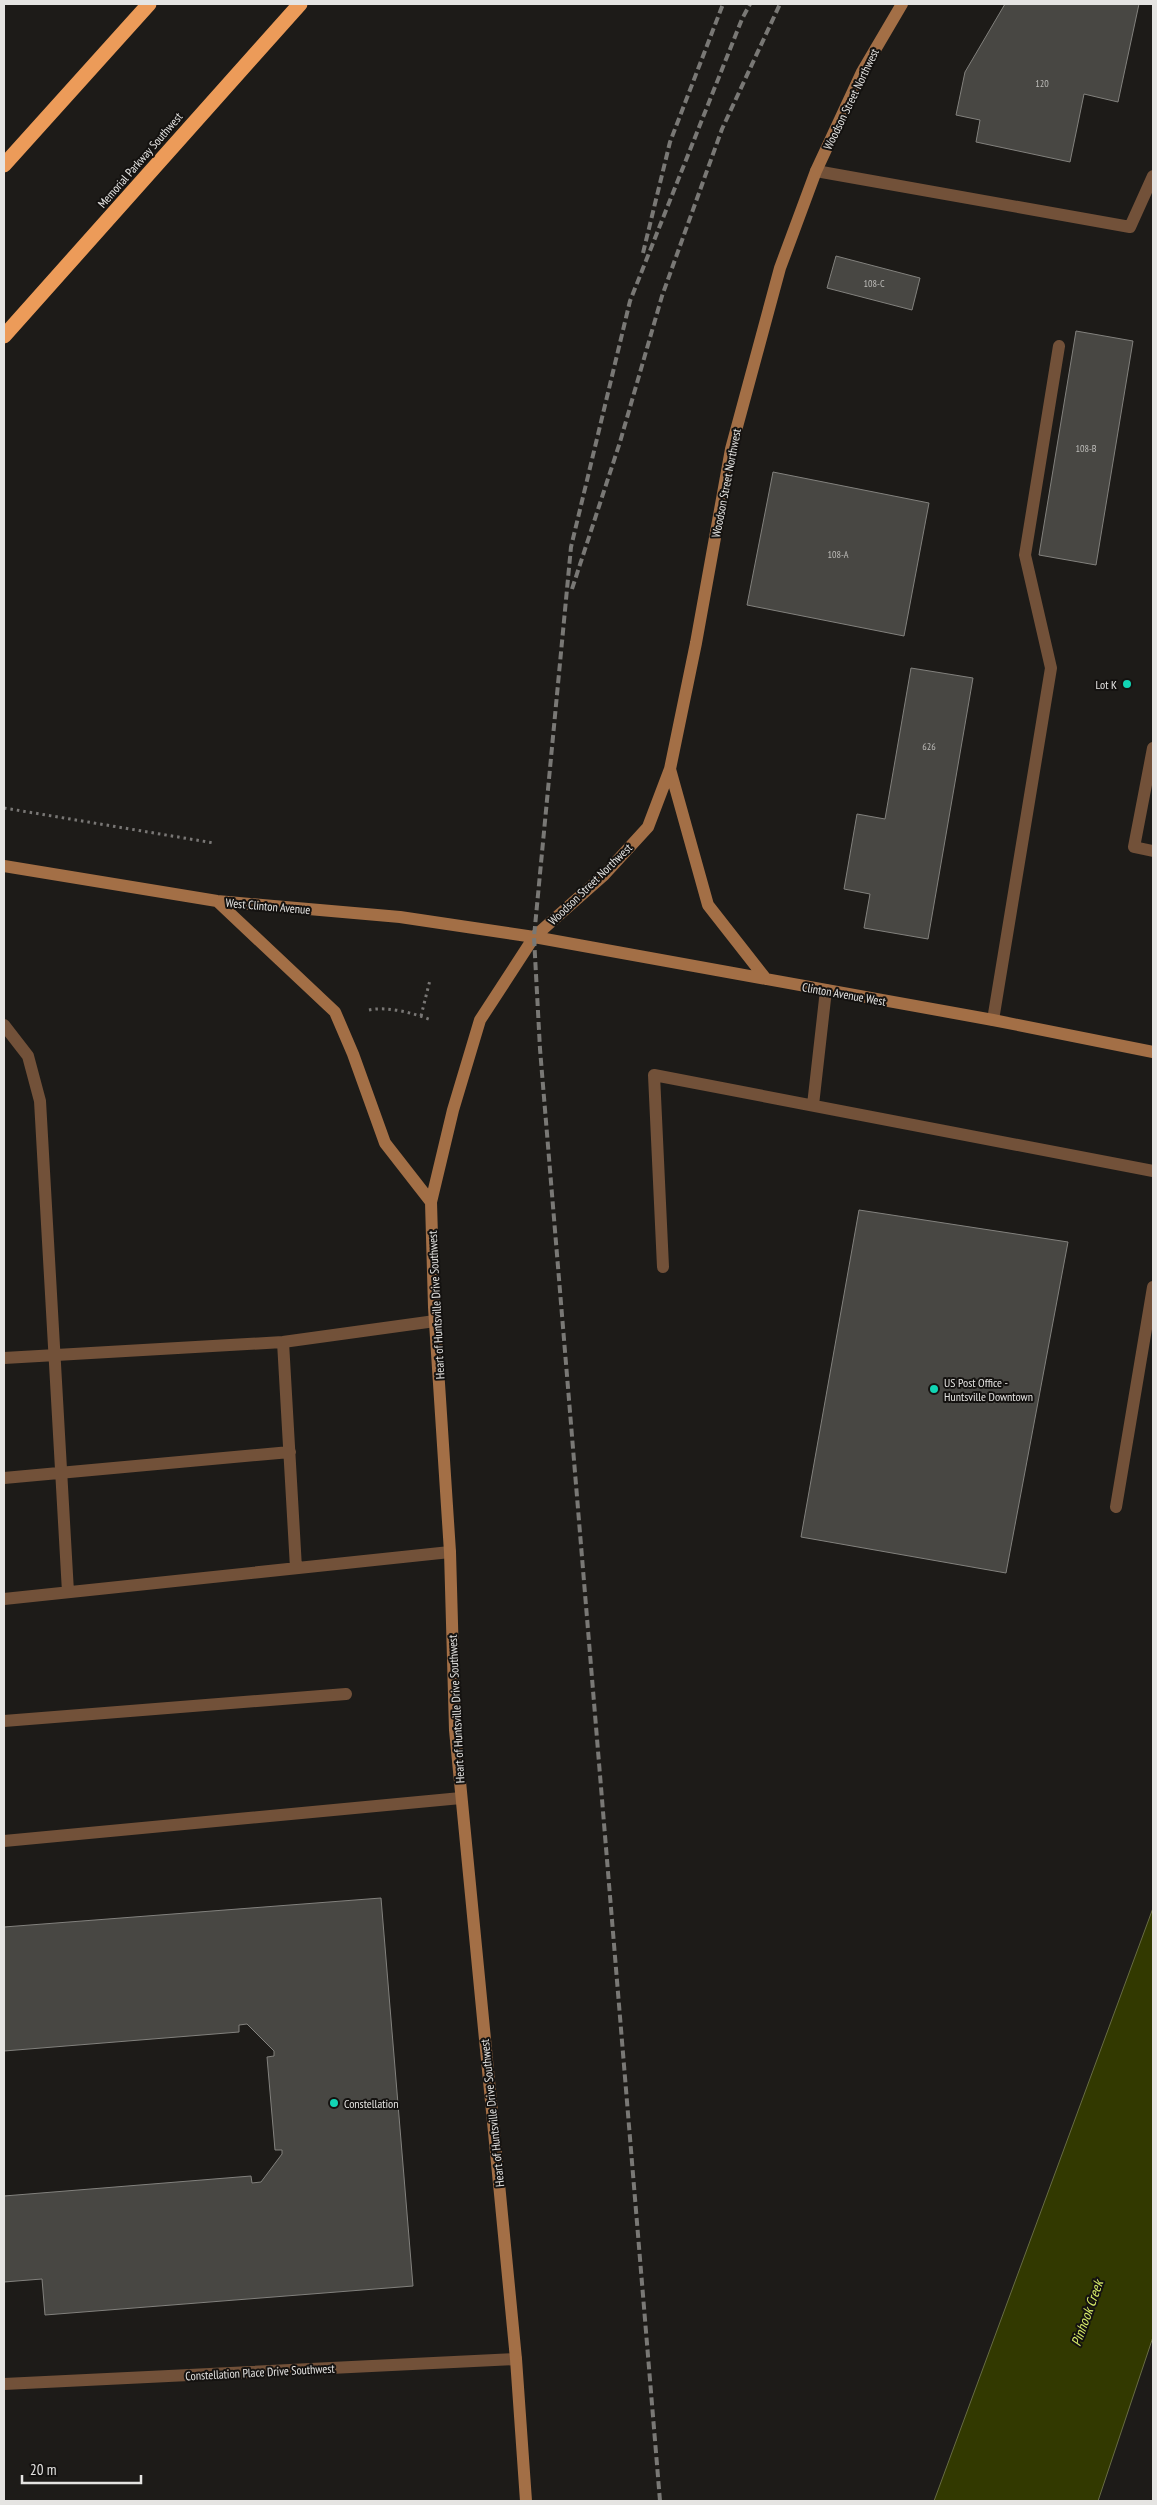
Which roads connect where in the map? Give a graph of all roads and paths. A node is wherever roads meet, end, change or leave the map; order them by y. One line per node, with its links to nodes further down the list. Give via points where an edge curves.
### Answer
1 (149, 4): 4 (highway)
2 (300, 4): 7 (highway, Memorial Parkway Southwest)
3 (902, 4): 5 (street, Woodson Street Northwest, via 862,72)
4 (4, 165)
5 (816, 171): 6 (street, via 1130,226); 10 (street, Woodson Street Northwest, via 780,268 731,449)
6 (1153, 176)
7 (4, 336)
8 (1059, 346): 23 (street, via 1025,555 1051,668)
9 (1153, 748): 13 (street, via 1134,847)
10 (670, 769): 16 (street, Woodson Street Northwest, via 648,827 604,875); 17 (street, via 708,904)
11 (4, 808): 12 (path)
12 (214, 843)
13 (1153, 851)
14 (4, 866): 15 (street, West Clinton Avenue)
15 (217, 901): 16 (street, West Clinton Avenue, via 400,917); 28 (street, via 336,1012 385,1143)
16 (534, 938): 17 (street, Clinton Avenue West); 28 (street, Heart of Huntsville Drive Southwest, via 480,1020 453,1110)
17 (766, 979): 19 (street, Clinton Avenue West)
18 (430, 980): 21 (path)
19 (826, 990): 23 (street, Clinton Avenue West); 26 (street)
20 (369, 1010): 21 (path, via 378,1008)
21 (421, 1016): 22 (path)
22 (431, 1020)
23 (993, 1020): 25 (street, Clinton Avenue West)
24 (4, 1025): 33 (street, via 28,1056 40,1101)
25 (1153, 1052)
26 (813, 1105): 27 (street); 29 (street, via 654,1075)
27 (1153, 1171)
28 (431, 1202): 31 (street, Heart of Huntsville Drive Southwest)
29 (662, 1267)
30 (1153, 1286): 38 (street)
31 (435, 1320): 32 (street); 39 (street, Heart of Huntsville Drive Southwest)
32 (283, 1342): 33 (street); 35 (street)
33 (55, 1355): 34 (street); 36 (street)
34 (4, 1358)
35 (290, 1452): 36 (street); 40 (street)
36 (63, 1473): 37 (street); 41 (street)
37 (4, 1478)
38 (1116, 1507)
39 (450, 1552): 40 (street); 45 (street, Heart of Huntsville Drive Southwest, via 454,1730)
40 (296, 1568): 41 (street)
41 (68, 1592): 42 (street)
42 (4, 1599)
43 (346, 1694): 44 (street)
44 (4, 1720)
45 (461, 1798): 46 (street); 47 (street, Heart of Huntsville Drive Southwest)
46 (4, 1842)
47 (516, 2360): 48 (street, Constellation Place Drive Southwest); 49 (street, Heart of Huntsville Drive Southwest)
48 (4, 2384)
49 (526, 2501)

